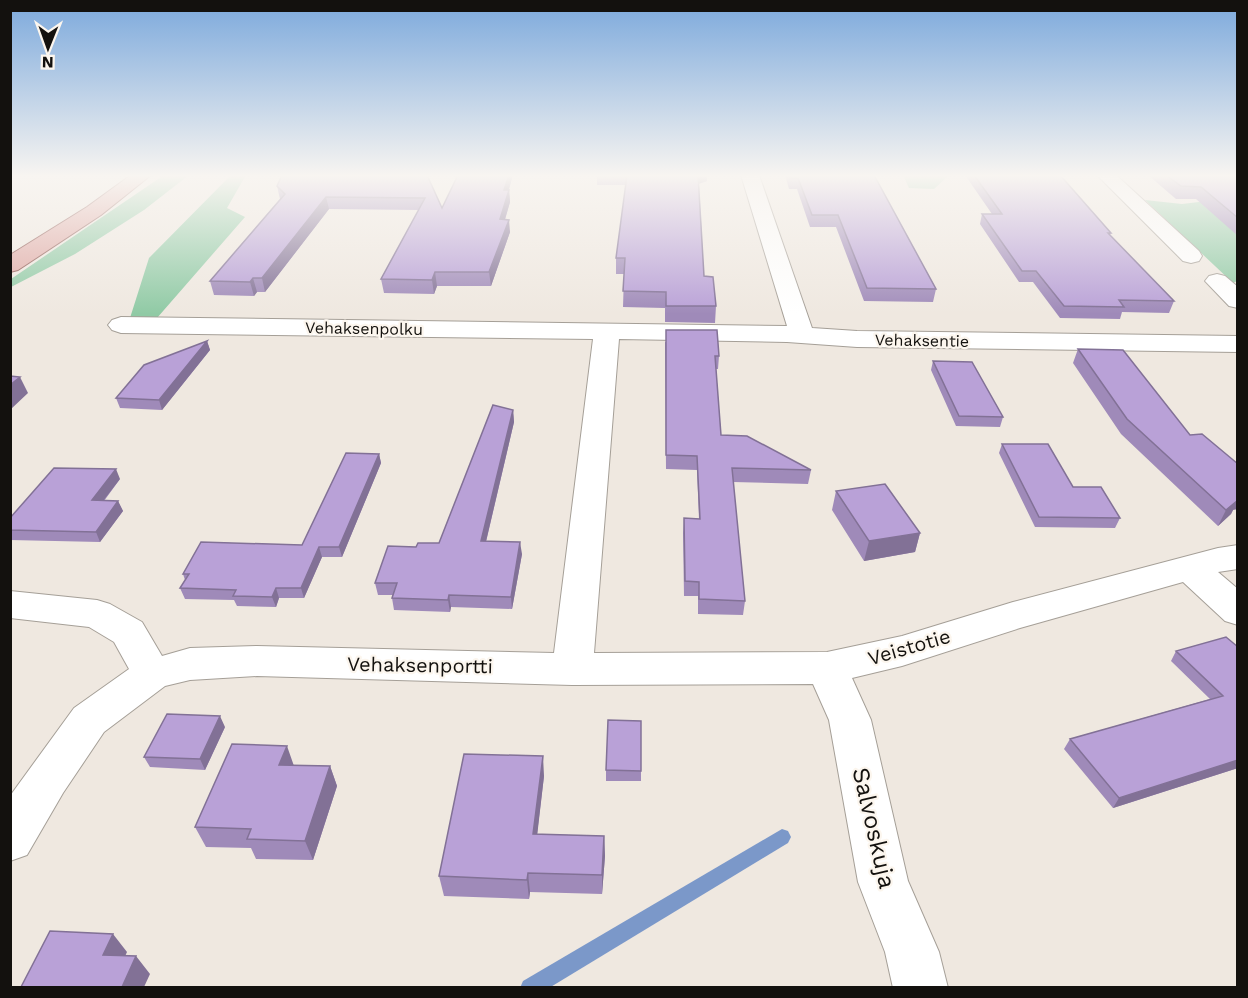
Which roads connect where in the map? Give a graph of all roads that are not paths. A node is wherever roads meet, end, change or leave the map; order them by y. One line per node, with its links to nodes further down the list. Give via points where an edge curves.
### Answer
1 (80, 222): 5 (main road)
2 (765, 222): 10 (street)
3 (1155, 222): 4 (street)
4 (1191, 256)
5 (10, 265)
6 (1217, 281): 7 (street)
7 (1238, 301)
8 (121, 325): 9 (street, Vehaksenpolku)
9 (607, 333): 10 (street, Vehaksentie); 17 (street)
10 (802, 335): 11 (street, Vehaksentie)
11 (1238, 344)
12 (1238, 557): 13 (street, Veistotie)
13 (1190, 568): 15 (street); 16 (street, Veistotie, via 902,651)
14 (10, 604): 18 (street, via 97,614 128,632)
15 (1238, 611)
16 (827, 668): 17 (street, Veistotie); 20 (street, Salvoskuja, via 850,720 883,882 912,952)
17 (572, 669): 18 (street, Vehaksenportti, via 257,661 190,664)
18 (152, 674): 19 (street, Vehaksenportti, via 89,720)
19 (10, 839)
20 (921, 987)

